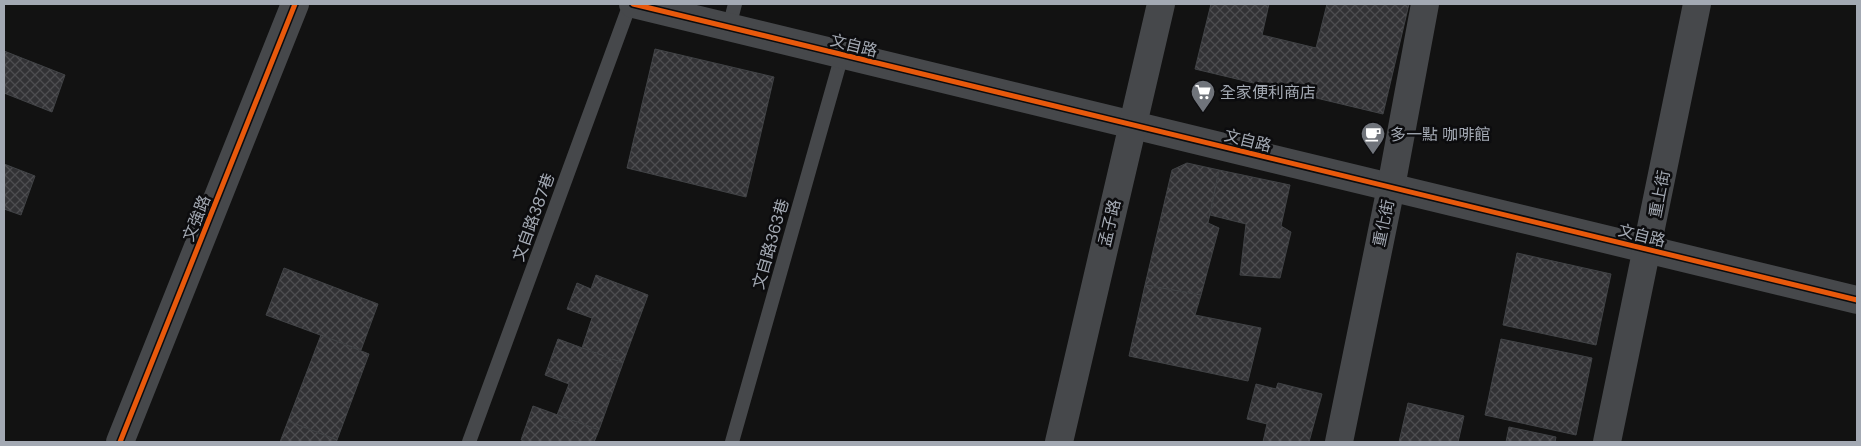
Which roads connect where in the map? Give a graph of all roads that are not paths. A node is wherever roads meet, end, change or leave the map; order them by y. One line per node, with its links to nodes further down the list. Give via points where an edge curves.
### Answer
1 (296, 4): 12 (street, 文強路)
2 (632, 4): 6 (street, 文自路); 13 (lane, 文自路387巷)
3 (1161, 4): 8 (street, 孟子路)
4 (1425, 4): 9 (street, 重化街)
5 (1697, 4): 10 (street, 重上街)
6 (732, 15): 7 (street, 文自路)
7 (842, 54): 8 (street, 文自路); 14 (lane, 文自路363巷)
8 (1131, 124): 9 (street, 文自路); 15 (street, 孟子路)
9 (1391, 187): 10 (street, 文自路); 16 (street, 重化街)
10 (1648, 249): 11 (street, 文自路); 17 (street, 重上街)
11 (1857, 300)
12 (120, 442)
13 (469, 442)
14 (732, 442)
15 (1058, 442)
16 (1338, 442)
17 (1607, 442)

